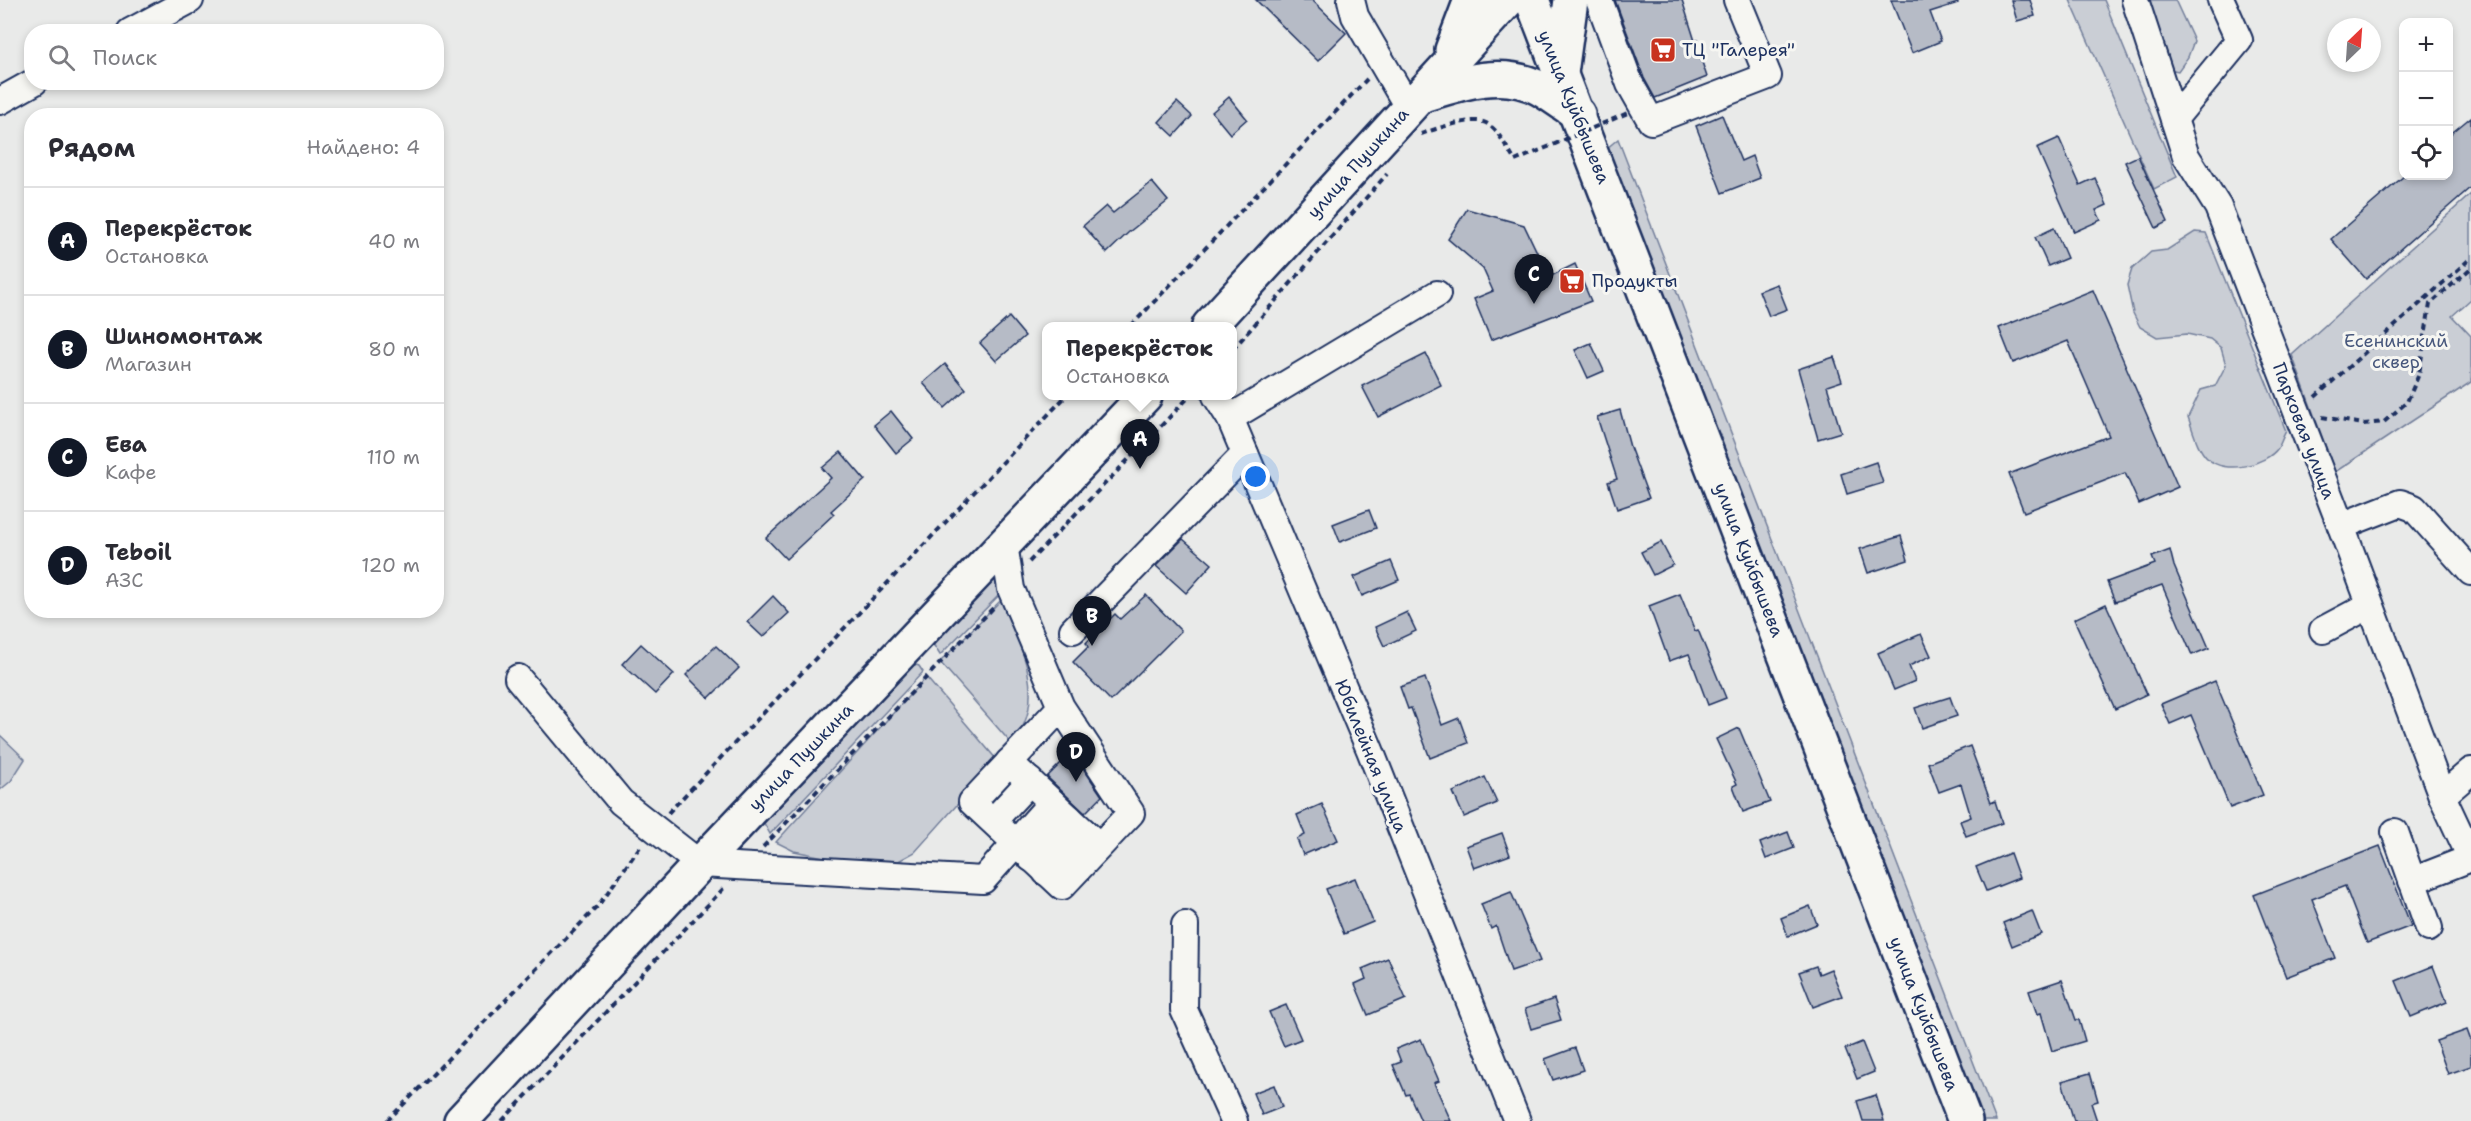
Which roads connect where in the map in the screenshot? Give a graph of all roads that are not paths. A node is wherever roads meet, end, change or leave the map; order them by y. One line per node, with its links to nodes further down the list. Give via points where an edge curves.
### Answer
1 (190, 0): 11 (street)
2 (1351, 0): 16 (street, via 1355,16 1382,63)
3 (1471, 0): 12 (main road)
4 (1508, 0): 12 (main road, улица Пушкина)
5 (1532, 0): 13 (main road, улица Куйбышева)
6 (1571, 0): 13 (main road)
7 (1599, 0): 8 (street, via 1630,84 1651,121 1768,76)
8 (1737, 0)
9 (2222, 0): 18 (street, via 2239,40)
10 (2136, 2): 18 (street, Парковая улица)
11 (145, 24)
12 (1444, 68): 16 (main road, улица Пушкина)
13 (1561, 73): 17 (main road, улица Куйбышева)
14 (24, 88): 15 (street)
15 (0, 101)
16 (1413, 102): 17 (main road, via 1467,82 1498,77 1536,86); 20 (main road, улица Пушкина)
17 (1578, 114): 49 (main road, улица Куйбышева)
18 (2174, 119): 25 (street, Парковая улица, via 2186,156 2218,207)
19 (1437, 294): 23 (street)
20 (1214, 322)
21 (1141, 400): 26 (main road, улица Пушкина)
22 (1219, 400): 23 (street, Юбилейная улица)
23 (1230, 418): 24 (street, Юбилейная улица)
24 (1245, 454): 29 (street); 48 (street, Юбилейная улица, via 1370,750)
25 (2341, 526): 27 (street, via 2400,503 2415,508); 28 (street, Парковая улица)
26 (1004, 544): 32 (street, via 1011,589); 42 (main road, улица Пушкина)
27 (2471, 572)
28 (2370, 605): 30 (street); 36 (street, Парковая улица)
29 (1072, 630)
30 (2323, 630)
31 (518, 678): 42 (street, via 621,802)
32 (1061, 707): 33 (street); 38 (street, via 1131,813)
33 (1009, 762): 35 (street); 37 (street, via 972,802)
34 (2471, 771): 36 (street)
35 (1030, 781): 37 (street); 38 (street)
36 (2442, 796): 41 (street, Парковая улица)
37 (993, 821): 40 (street)
38 (1076, 824): 40 (street); 40 (street)
39 (2395, 832): 43 (street)
40 (1031, 857): 42 (street, via 983,880)
41 (2471, 858): 43 (street)
42 (700, 864): 46 (main road, улица Пушкина)
43 (2412, 881): 45 (street)
44 (1185, 925): 47 (street, via 1184,1010)
45 (2429, 928)
46 (461, 1121)
47 (1234, 1121)
48 (1517, 1121)
49 (1965, 1121)

